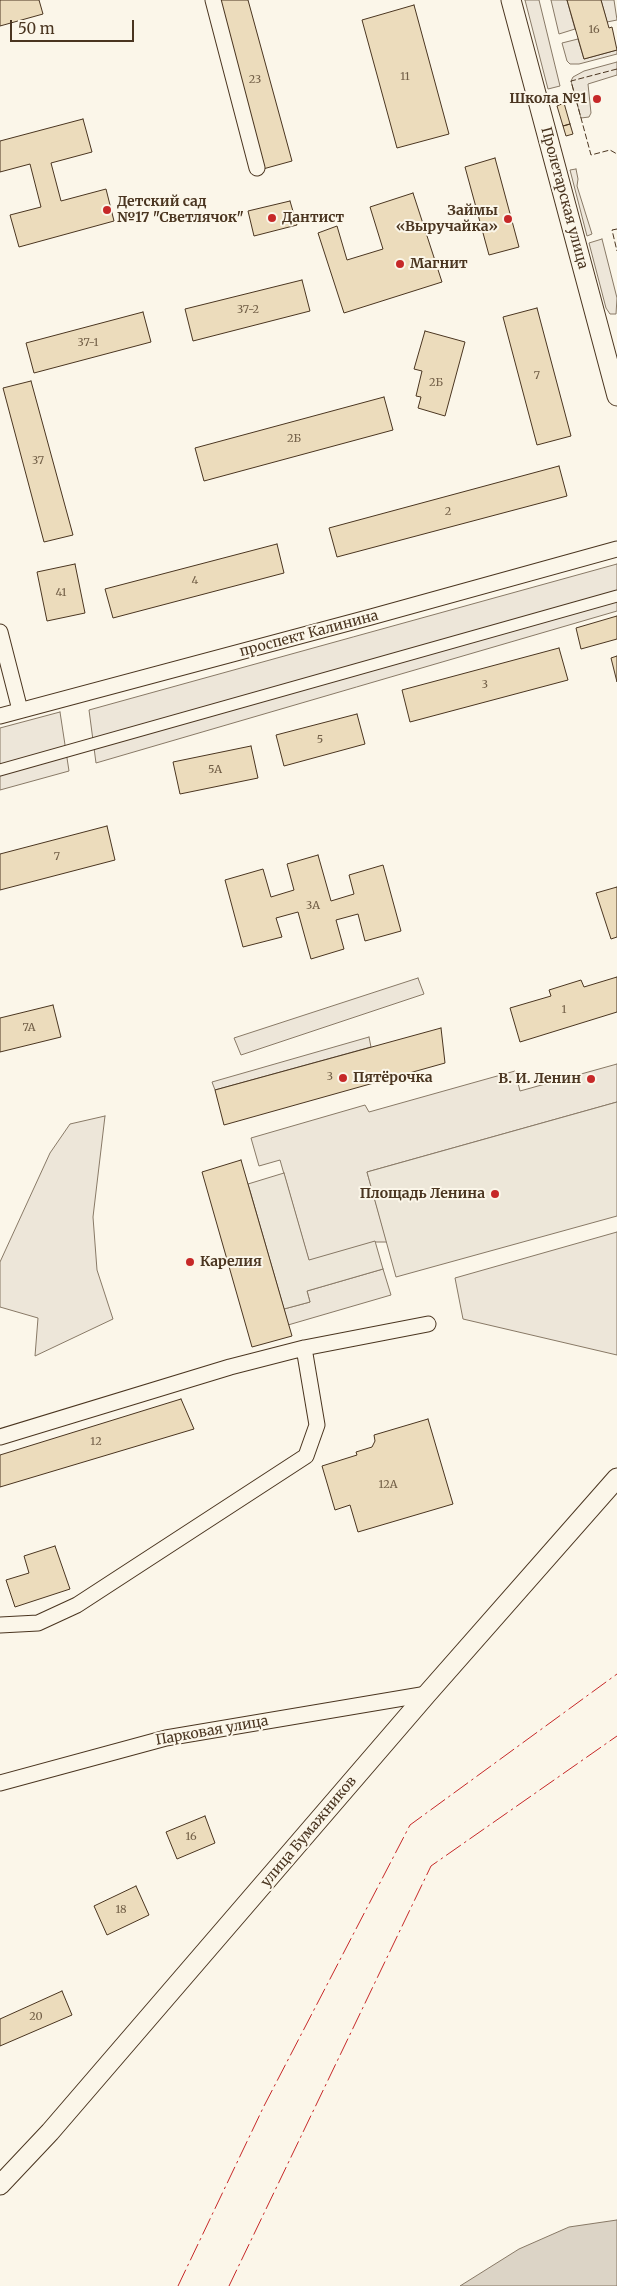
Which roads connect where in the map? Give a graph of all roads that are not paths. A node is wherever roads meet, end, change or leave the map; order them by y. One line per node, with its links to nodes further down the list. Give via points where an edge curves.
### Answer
1 (213, 0): 3 (street)
2 (511, 0): 4 (street, Пролетарская улица)
3 (257, 168)
4 (617, 396)
5 (617, 549): 8 (street, проспект Калинина)
6 (617, 596): 10 (street)
7 (0, 632): 8 (street)
8 (20, 710): 9 (street, проспект Калинина)
9 (0, 716)
10 (0, 770)
11 (428, 1324): 12 (street)
12 (304, 1348): 13 (street, via 230,1367); 15 (street, via 317,1425 306,1456 77,1605 38,1623)
13 (0, 1437)
14 (617, 1478): 16 (street, улица Бумажников)
15 (0, 1625)
16 (427, 1694): 17 (street, Парковая улица, via 166,1738); 18 (street, улица Бумажников, via 160,2007)
17 (0, 1784)
18 (0, 2186)

